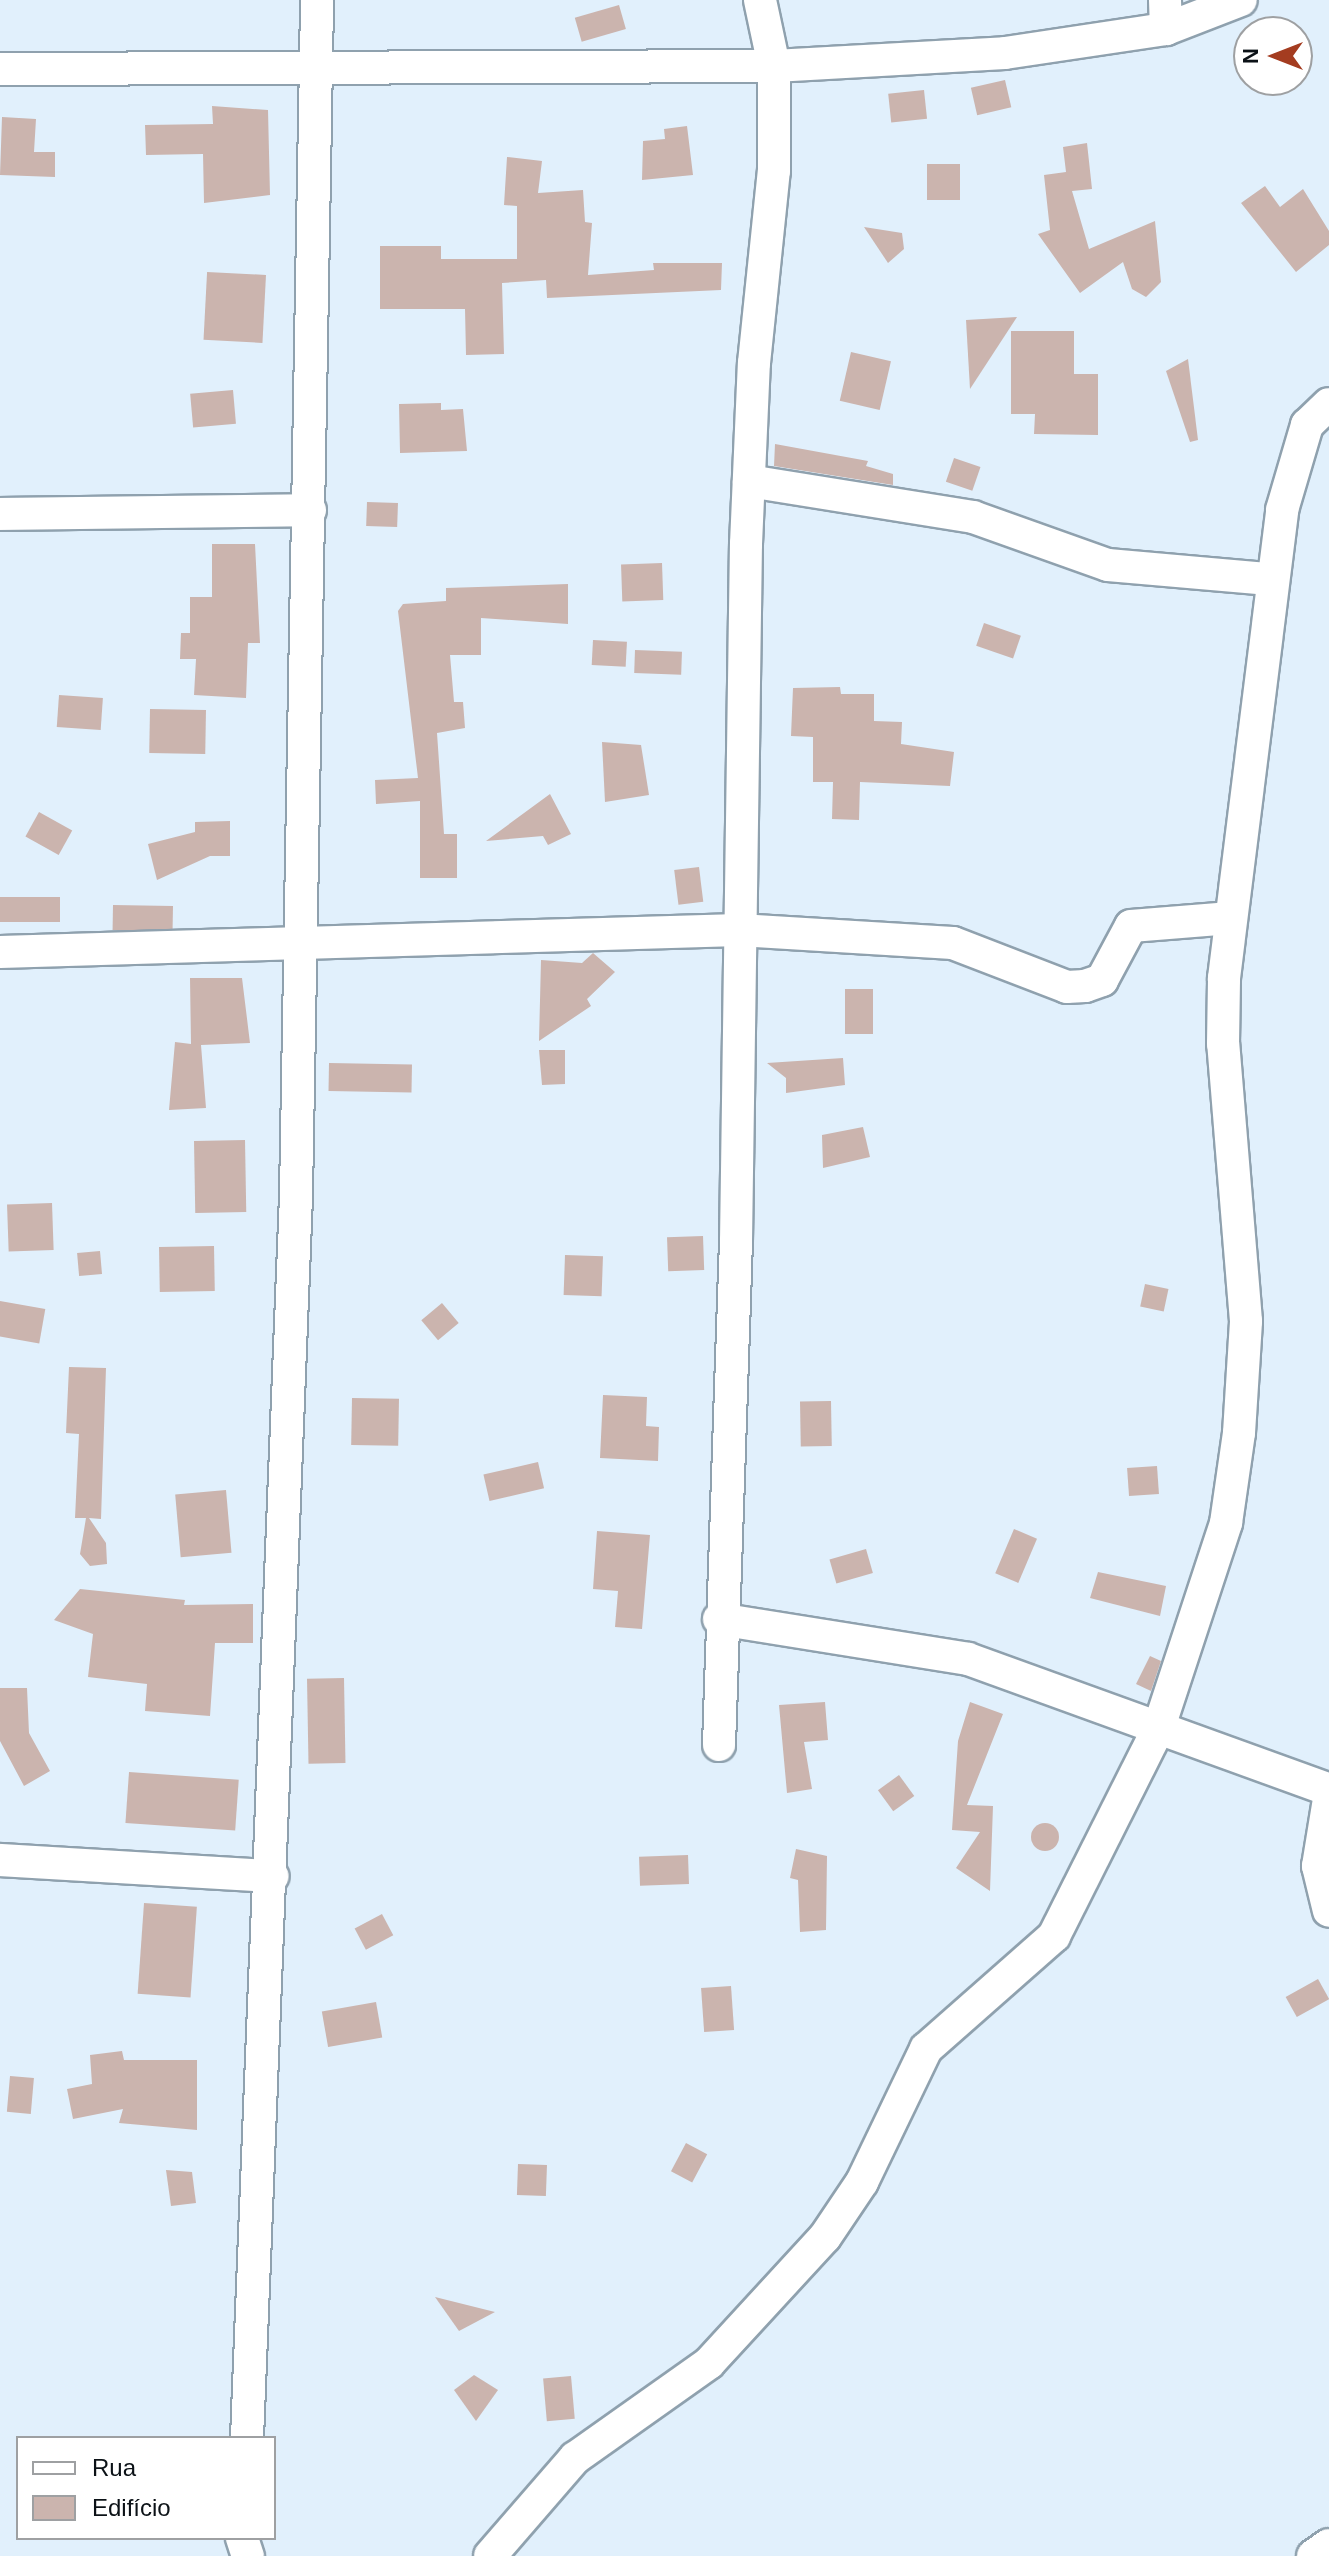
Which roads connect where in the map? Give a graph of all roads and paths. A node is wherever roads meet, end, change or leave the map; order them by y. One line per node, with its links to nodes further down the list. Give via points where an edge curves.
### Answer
1 (317, 0): 7 (street)
2 (760, 0): 5 (street)
3 (1241, 0): 4 (street)
4 (1165, 14): 5 (street, via 1005,53)
5 (774, 66): 7 (street); 9 (street, via 774,171)
6 (0, 69): 7 (street)
7 (316, 70): 10 (street)
8 (1329, 404): 12 (street, via 1307,425 1292,462)
9 (749, 481): 12 (street, via 973,517 1108,565); 14 (street)
10 (310, 510): 11 (street); 15 (street)
11 (0, 514)
12 (1269, 579): 13 (street)
13 (1231, 918): 14 (street, via 1131,926 1102,980 1067,987 953,943); 18 (street, via 1223,1044 1246,1321 1239,1433 1226,1523)
14 (739, 930): 15 (street); 17 (street, via 736,1241)
15 (300, 947): 16 (street); 23 (street)
16 (0, 952)
17 (719, 1619): 18 (street, via 968,1659); 19 (street)
18 (1159, 1727): 20 (street); 27 (street, via 1054,1936 926,2049 862,2182 825,2237 709,2363 575,2458)
19 (719, 1745)
20 (1329, 1790)
21 (1329, 1799): 24 (street, via 1318,1866)
22 (0, 1860): 23 (street)
23 (273, 1876): 25 (street)
24 (1329, 1911)
25 (247, 2436)
26 (1329, 2545): 28 (street)
27 (490, 2556)
28 (1313, 2556)

